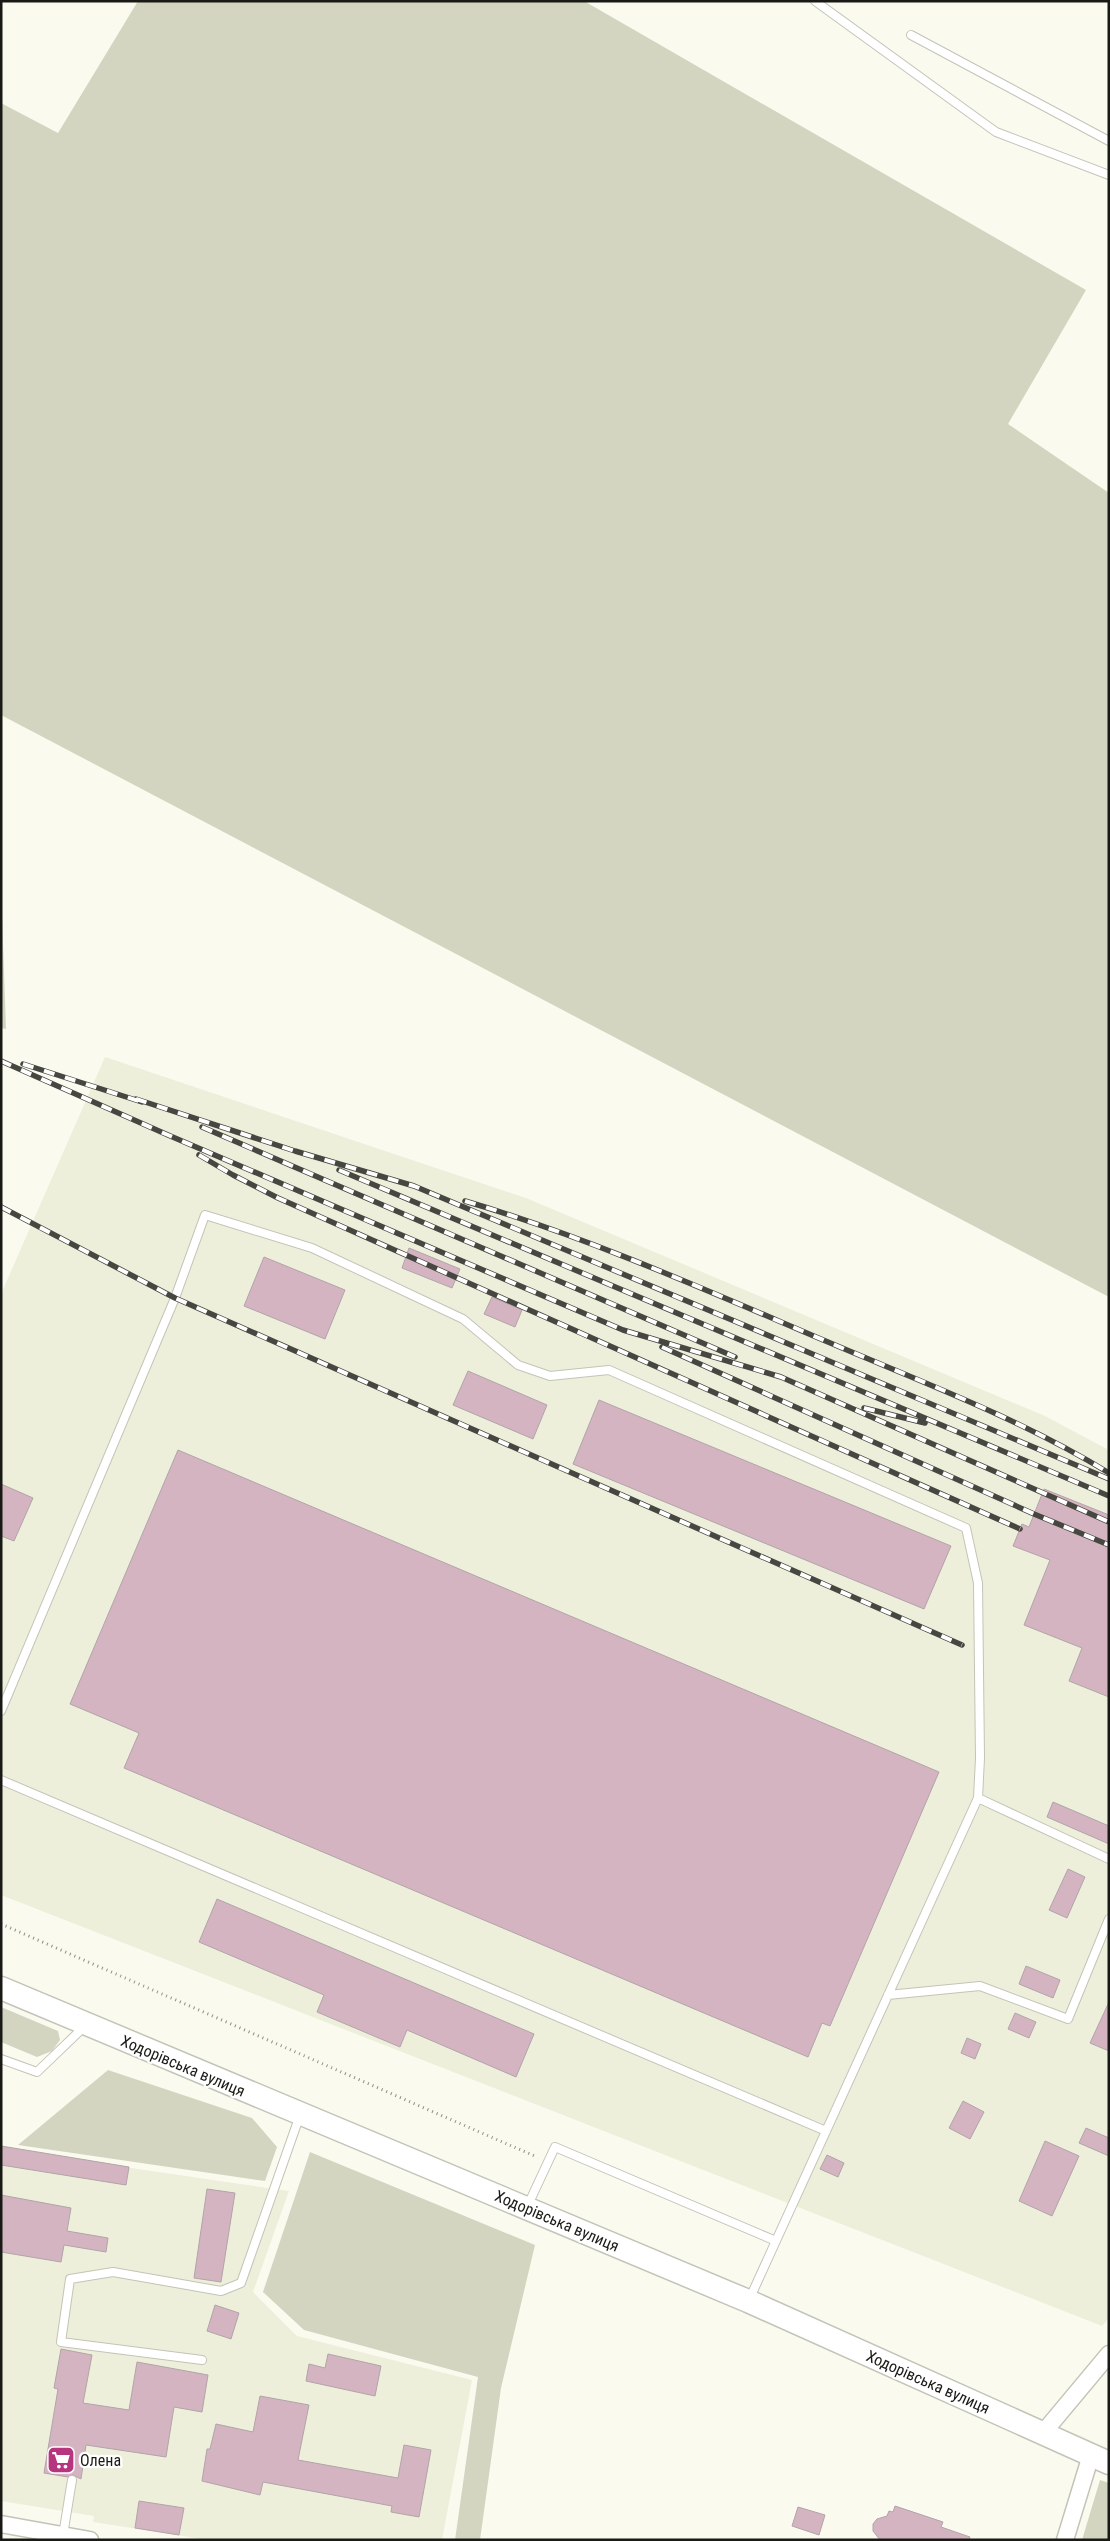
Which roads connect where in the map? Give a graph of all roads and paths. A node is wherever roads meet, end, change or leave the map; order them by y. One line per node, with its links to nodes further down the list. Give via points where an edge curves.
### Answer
1 (815, 1): 4 (lane, via 996,132)
2 (911, 35): 3 (lane)
3 (1109, 141)
4 (1109, 176)
5 (1, 1711): 7 (lane, via 175,1298 205,1215 312,1248 463,1319 518,1365 550,1376 609,1370 966,1528 978,1583)
6 (1, 1780): 16 (lane)
7 (978, 1798): 8 (lane); 12 (lane)
8 (1109, 1859)
9 (1109, 1918): 12 (lane, via 1068,2019 980,1986)
10 (1, 1924): 17 (path)
11 (1, 1988): 13 (main road, Ходорівська вулиця)
12 (888, 1995): 16 (lane)
13 (86, 2025): 14 (lane, via 37,2072); 15 (main road, Ходорівська вулиця)
14 (1, 2059)
15 (300, 2115): 18 (main road, Ходорівська вулиця); 22 (lane, via 241,2282 221,2291 113,2272 70,2279 61,2342)
16 (826, 2131): 19 (lane)
17 (548, 2162): 18 (lane); 19 (lane, via 555,2147)
18 (527, 2208): 20 (main road, Ходорівська вулиця)
19 (776, 2241): 20 (lane)
20 (748, 2301): 23 (main road, Ходорівська вулиця)
21 (1109, 2354): 23 (street)
22 (202, 2360)
23 (1042, 2433): 24 (main road, Ходорівська вулиця)
24 (1100, 2459): 29 (street)
25 (72, 2480): 27 (lane)
26 (1, 2524): 27 (street)
27 (63, 2535): 28 (street)
28 (90, 2540)
29 (1066, 2540)

